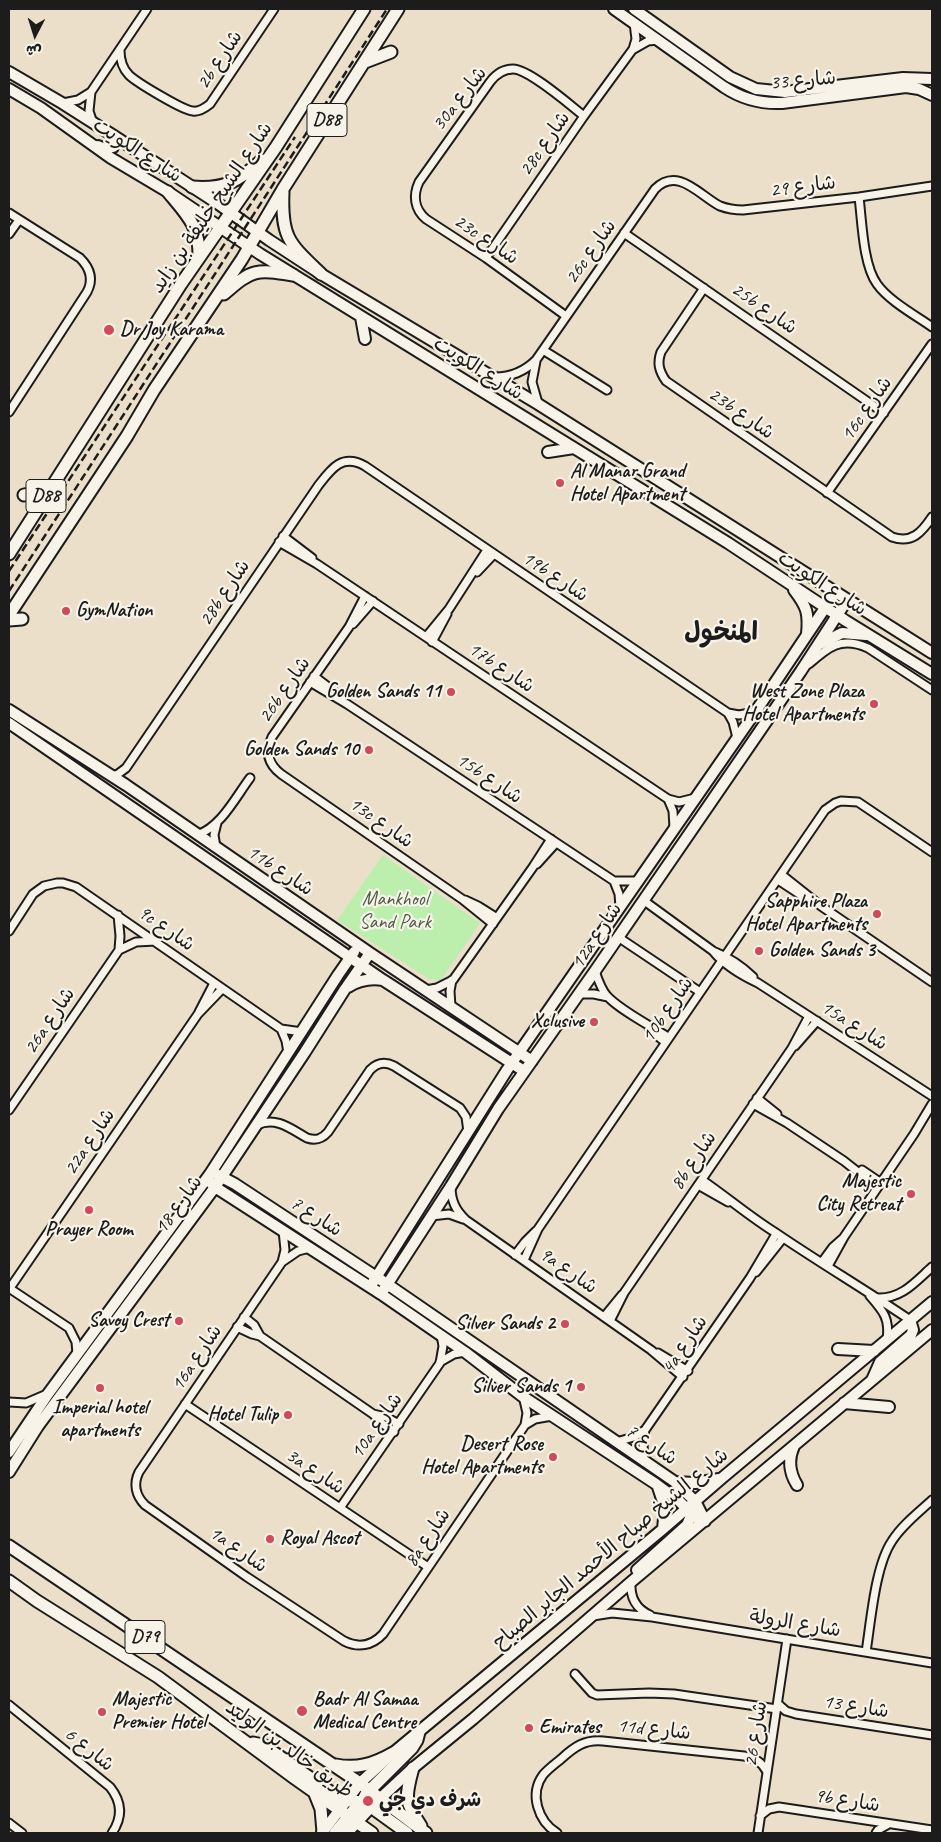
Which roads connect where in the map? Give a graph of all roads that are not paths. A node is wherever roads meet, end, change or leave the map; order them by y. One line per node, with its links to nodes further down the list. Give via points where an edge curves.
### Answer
1 (147, 9): 10 (street)
2 (274, 9): 10 (street, 2b شارع, via 210,104 199,111 186,110 134,79 122,63)
3 (364, 9): 23 (main road, شارع الشيخ خليفة بن زايد / D88)
4 (398, 9): 12 (main road, D88)
5 (614, 9): 7 (street, شارع 33)
6 (634, 9): 14 (street, شارع 33, via 730,77 756,89 785,92 903,78)
7 (634, 23): 8 (street, شارع 33); 9 (street)
8 (659, 40): 9 (street, via 648,41); 17 (street, شارع 33, via 733,93 762,102 782,103 906,87)
9 (634, 49): 19 (street, 28c شارع)
10 (120, 50): 16 (street)
11 (391, 52): 12 (main road)
12 (365, 62): 28 (main road, D88)
13 (9, 72): 18 (street, شارع الكويت)
14 (932, 79)
15 (9, 89): 22 (street, شارع الكويت)
16 (91, 92): 18 (street, via 78,100); 20 (street, via 89,111)
17 (932, 94)
18 (62, 103): 20 (street, شارع الكويت)
19 (584, 116): 24 (street, 30a شارع, via 526,72 513,69 500,72); 40 (street, 28c شارع)
20 (93, 124): 21 (street, شارع الكويت)
21 (114, 136): 22 (street, via 115,144 109,149); 27 (street, شارع الكويت)
22 (88, 141): 29 (street, شارع الكويت)
23 (276, 147): 27 (main road, via 231,183 210,188); 31 (main road, شارع الشيخ خليفة بن زايد / D88)
24 (422, 177): 40 (street, 23c شارع, via 415,193 416,205 422,215)
25 (684, 182): 30 (street, شارع 29, via 720,206 737,210); 36 (street, 26c شارع, via 668,180 659,185)
26 (932, 186): 30 (street, شارع 29)
27 (192, 187): 31 (street, شارع الكويت)
28 (283, 189): 35 (main road, D88); 41 (main road, via 282,216 286,231 293,245)
29 (168, 192): 34 (street, شارع الكويت); 39 (main road, via 196,230)
30 (859, 197): 47 (street, via 868,265 873,278 886,294)
31 (230, 213): 34 (main road, شارع الشيخ خليفة بن زايد / D88); 35 (street, شارع الكويت)
32 (10, 216): 33 (street)
33 (19, 220): 37 (street); 55 (street, via 80,258 88,268 91,281)
34 (220, 227): 38 (street, شارع الكويت); 39 (main road, شارع الشيخ خليفة بن زايد / D88)
35 (258, 233): 38 (main road, D88); 41 (street, شارع الكويت)
36 (624, 233): 43 (street, 25b شارع); 45 (street, 26c شارع)
37 (9, 234)
38 (250, 247): 42 (street, شارع الكويت); 44 (main road, D88)
39 (199, 258): 60 (main road, شارع الشيخ خليفة بن زايد / D88)
40 (486, 258): 45 (street, 23c شارع)
41 (321, 274): 52 (street, شارع الكويت)
42 (293, 275): 44 (main road, via 269,271 253,273 240,280); 46 (street, شارع الكويت)
43 (704, 288): 56 (street, 25b شارع); 61 (street, 23b شارع, via 661,352 662,376 670,385)
44 (211, 306): 75 (main road, D88)
45 (566, 316): 50 (street, 26c شارع)
46 (361, 317): 48 (street); 57 (street, شارع الكويت)
47 (932, 327)
48 (365, 339)
49 (932, 344): 56 (street, 16c شارع)
50 (543, 350): 51 (street, 26c شارع); 53 (street)
51 (536, 360): 52 (street, 26c شارع, via 520,372); 54 (street, 26c شارع, via 532,382)
52 (494, 377): 54 (street, شارع الكويت)
53 (608, 390)
54 (538, 404): 70 (street, شارع الكويت)
55 (9, 412)
56 (884, 413): 61 (street, 16c شارع)
57 (574, 448): 58 (street); 69 (street, شارع الكويت)
58 (548, 452)
59 (365, 466): 64 (street, 28b شارع, via 346,462 332,468); 66 (street, 19b شارع)
60 (50, 490): 62 (main road); 67 (main road, شارع الشيخ خليفة بن زايد / D88)
61 (827, 493): 63 (street, 23b شارع, via 896,539 911,538)
62 (24, 495)
63 (932, 517)
64 (284, 536): 65 (street, 28b شارع); 68 (street, 17b شارع)
65 (279, 542): 68 (street, 17b شارع); 93 (street, 28b شارع)
66 (490, 553): 81 (street); 90 (street, 19b شارع)
67 (9, 554)
68 (318, 564): 71 (street, 17b شارع)
69 (787, 582): 74 (street, شارع الكويت); 79 (street, via 807,611)
70 (835, 593): 73 (street, شارع الكويت); 74 (street, 12a شارع)
71 (365, 596): 72 (street, 17b شارع); 78 (street, 26b شارع)
72 (372, 601): 78 (street, 26b شارع); 81 (street, 17b شارع)
73 (842, 607): 74 (street, شارع الكويت); 80 (street, شارع الكويت); 82 (street, 12a شارع); 83 (street, via 879,627 891,628)
74 (826, 608): 79 (street, 12a شارع)
75 (9, 615)
76 (22, 619): 77 (main road)
77 (9, 620)
78 (349, 627): 86 (street, 26b شارع)
79 (807, 635): 89 (street, 12a شارع)
80 (871, 636): 82 (street, via 842,633); 85 (street, شارع الكويت)
81 (429, 639): 99 (street, 17b شارع)
82 (818, 645): 84 (street, 12a شارع)
83 (931, 652)
84 (801, 671): 87 (street, via 826,649 851,643 868,648); 109 (street, 12a شارع)
85 (932, 674)
86 (312, 679): 94 (street, 26b شارع, via 269,743 271,764); 103 (street, 15b شارع)
87 (932, 690)
88 (9, 710): 95 (street, 11b شارع)
89 (756, 711): 90 (street); 92 (street, 12a شارع)
90 (728, 713): 92 (street)
91 (9, 722): 116 (street, 11b شارع)
92 (738, 738): 98 (street, 12a شارع)
93 (126, 768): 95 (street, 28b شارع); 97 (street)
94 (281, 774): 112 (street, 13c شارع)
95 (112, 776): 97 (street, 11b شارع)
96 (250, 778): 100 (street)
97 (126, 785): 102 (street, 11b شارع)
98 (696, 798): 99 (street, via 685,801); 101 (street, 12a شارع)
99 (668, 799): 101 (street)
100 (217, 823): 102 (street); 104 (street)
101 (674, 829): 108 (street, 12a شارع)
102 (197, 835): 104 (street, 11b شارع)
103 (554, 841): 107 (street, 15b شارع); 112 (street)
104 (216, 848): 117 (street, 11b شارع)
105 (932, 852): 106 (street, 10b شارع, via 858,802 841,801 825,810)
106 (780, 877): 121 (street, 10b شارع); 127 (street, via 807,899)
107 (614, 881): 108 (street); 110 (street)
108 (639, 881): 110 (street, 12a شارع)
109 (643, 900): 114 (street, 12a شارع); 121 (street, 15a شارع)
110 (620, 908): 141 (street, 12a شارع)
111 (118, 915): 113 (street, 9c شارع, via 76,887 57,882 33,894); 115 (street, 9c شارع); 118 (street)
112 (494, 921): 126 (street)
113 (9, 931)
114 (618, 937): 123 (street, 12a شارع); 132 (street)
115 (156, 941): 118 (street, via 136,942); 128 (street, 9c شارع)
116 (334, 945): 120 (street, 11b شارع); 124 (street, via 339,962)
117 (359, 945): 119 (street, 11b شارع); 120 (street, شارع 18)
118 (118, 950): 155 (street, 26a شارع)
119 (370, 953): 122 (street, شارع 18); 131 (street, 11b شارع)
120 (351, 957): 122 (street, 11b شارع); 124 (street, شارع 18)
121 (723, 958): 132 (street, 10b شارع); 137 (street, 15a شارع, via 738,972)
122 (362, 965): 125 (street, 11b شارع); 130 (street, شارع 18)
123 (595, 971): 133 (street, 12a شارع); 134 (street)
124 (338, 975): 140 (street, شارع 18)
125 (384, 980): 130 (street, via 362,980); 145 (street, 11b شارع)
126 (453, 980): 131 (street); 135 (street)
127 (932, 982)
128 (214, 983): 129 (street, 9c شارع); 136 (street, 22a شارع)
129 (222, 989): 136 (street, 22a شارع); 139 (street, 9c شارع)
130 (345, 989): 157 (street, شارع 18)
131 (426, 990): 135 (street, 11b شارع)
132 (700, 992): 142 (street, 10b شارع)
133 (579, 994): 134 (street); 148 (street, 12a شارع)
134 (608, 997): 142 (street)
135 (451, 1007): 143 (street, 11b شارع)
136 (198, 1014): 185 (street, 22a شارع)
137 (809, 1016): 138 (street, 15a شارع); 144 (street, 8b شارع)
138 (817, 1021): 144 (street, 8b شارع); 152 (street, 15a شارع)
139 (281, 1029): 140 (street, 9c شارع); 147 (street)
140 (302, 1032): 147 (street, شارع 18)
141 (529, 1038): 143 (street); 146 (street, 12a شارع)
142 (667, 1040): 168 (street, 10b شارع)
143 (504, 1042): 146 (street, 11b شارع)
144 (792, 1048): 153 (street, 8b شارع)
145 (491, 1049): 149 (street, 11b شارع); 151 (street, via 499,1064)
146 (519, 1052): 148 (street, 11b شارع); 149 (street, 12a شارع)
147 (288, 1053): 160 (street, شارع 18)
148 (532, 1061): 150 (street, 12a شارع)
149 (512, 1063): 150 (street, 11b شارع); 151 (street, 12a شارع)
150 (524, 1071): 164 (street, 12a شارع)
151 (499, 1081): 158 (street, 12a شارع)
152 (932, 1096)
153 (755, 1101): 162 (street, 8b شارع); 163 (street, via 854,1165)
154 (932, 1104): 159 (street)
155 (9, 1110)
156 (932, 1114): 159 (street)
157 (255, 1126): 158 (street, via 276,1122 307,1138 321,1138 370,1070 384,1063 456,1104 466,1117); 161 (street, شارع 18)
158 (468, 1134): 174 (street, 12a شارع)
159 (914, 1134): 163 (street)
160 (209, 1175): 161 (street, شارع 7); 165 (street); 202 (street, شارع 18)
161 (222, 1176): 165 (street, شارع 18); 178 (street, شارع 7)
162 (700, 1182): 170 (street, via 723,1194); 192 (street, 8b شارع, via 614,1304)
163 (879, 1185): 177 (street)
164 (451, 1186): 166 (street, 12a شارع); 167 (street, 9a شارع, via 456,1208)
165 (214, 1188): 169 (street, شارع 7); 222 (street, شارع 18, via 38,1426)
166 (431, 1216): 167 (street, 9a شارع, via 449,1214); 180 (street, 12a شارع)
167 (466, 1220): 173 (street, 9a شارع)
168 (538, 1229): 173 (street, 10b شارع); 175 (street, 10b شارع)
169 (282, 1230): 172 (street, شارع 7); 176 (street, via 285,1250)
170 (776, 1234): 171 (street); 182 (street, 4a شارع)
171 (783, 1238): 177 (street); 182 (street, 4a شارع)
172 (310, 1248): 176 (street, 16a شارع, via 298,1251); 184 (street, شارع 7)
173 (516, 1255): 175 (street, 9a شارع)
174 (387, 1259): 178 (street, via 371,1266); 181 (street, 12a شارع)
175 (524, 1260): 192 (street, 9a شارع)
176 (282, 1262): 191 (street, 16a شارع)
177 (825, 1264): 186 (street)
178 (358, 1266): 181 (street, شارع 7)
179 (932, 1267): 189 (street, via 902,1293)
180 (397, 1268): 183 (street, 12a شارع); 188 (street)
181 (376, 1277): 183 (street, شارع 7); 184 (street, 12a شارع)
182 (750, 1278): 204 (street, 4a شارع)
183 (387, 1284): 187 (street, 12a شارع); 188 (street, شارع 7)
184 (370, 1286): 187 (street, شارع 7)
185 (9, 1288): 202 (street, via 69,1328 75,1337)
186 (863, 1288): 189 (street); 198 (street, via 886,1316)
187 (381, 1294): 196 (street, شارع 7)
188 (403, 1296): 218 (street, شارع 7)
189 (878, 1298): 193 (street)
190 (932, 1302): 193 (street, شارع الشيخ صباح الأحمد الجابر الصباح)
191 (244, 1317): 194 (street, 16a شارع); 197 (street)
192 (607, 1319): 204 (street, 9a شارع, via 665,1356)
193 (910, 1320): 198 (street, شارع الشيخ صباح الأحمد الجابر الصباح); 205 (street, via 911,1335 880,1362)
194 (237, 1327): 197 (street); 210 (street, 16a شارع)
195 (932, 1330): 205 (street, شارع الشيخ صباح الأحمد الجابر الصباح)
196 (441, 1335): 201 (street, شارع 7); 203 (street, via 443,1352)
197 (260, 1336): 212 (street)
198 (887, 1340): 200 (street, شارع الشيخ صباح الأحمد الجابر الصباح)
199 (838, 1348): 200 (street)
200 (874, 1351): 224 (street, شارع الشيخ صباح الأحمد الجابر الصباح)
201 (465, 1352): 203 (street, via 449,1356); 207 (street, شارع 7)
202 (77, 1354): 206 (street, شارع 18)
203 (440, 1363): 214 (street, 10a شارع)
204 (686, 1374): 216 (street, 4a شارع)
205 (871, 1381): 209 (street, شارع الشيخ صباح الأحمد الجابر الصباح)
206 (48, 1394): 208 (street, via 26,1403); 220 (street, شارع 18)
207 (522, 1396): 213 (street, شارع 7); 215 (street, via 527,1413)
208 (9, 1402)
209 (844, 1403): 211 (street); 219 (street, شارع الشيخ صباح الأحمد الجابر الصباح)
210 (185, 1404): 223 (street, 16a شارع); 230 (street, 3a شارع)
211 (889, 1407)
212 (373, 1414): 214 (street); 217 (street)
213 (553, 1416): 215 (street, via 535,1419); 226 (street, شارع 7)
214 (399, 1424): 217 (street, 10a شارع)
215 (525, 1425): 235 (street, 8a شارع)
216 (646, 1430): 218 (street); 221 (street, 4a شارع, via 642,1449)
217 (394, 1432): 230 (street, 10a شارع)
218 (615, 1442): 221 (street, شارع 7)
219 (794, 1445): 227 (street, via 790,1466); 232 (street, شارع الشيخ صباح الأحمد الجابر الصباح)
220 (9, 1452)
221 (644, 1462): 225 (street, شارع 7)
222 (9, 1472)
223 (139, 1472): 241 (street, 1a شارع, via 135,1486 145,1505)
224 (722, 1478): 225 (street, via 695,1483); 229 (street, شارع الشيخ صباح الأحمد الجابر الصباح)
225 (675, 1482): 229 (street, شارع 7)
226 (656, 1484): 231 (street, شارع 7); 233 (street, via 666,1508)
227 (797, 1485)
228 (932, 1500): 242 (street, via 896,1534 886,1551 880,1568)
229 (696, 1501): 231 (street); 232 (street, شارع 7)
230 (340, 1508): 235 (street, 3a شارع)
231 (690, 1512): 232 (street, شارع 7); 233 (street, شارع الشيخ صباح الأحمد الجابر الصباح); 237 (street, via 684,1528 640,1566)
232 (705, 1521): 237 (street, شارع الشيخ صباح الأحمد الجابر الصباح)
233 (663, 1529): 247 (street, شارع الشيخ صباح الأحمد الجابر الصباح)
234 (9, 1546): 251 (main road, طريق خالد بن الوليد / D79)
235 (428, 1567): 241 (street, 8a شارع, via 379,1638 362,1646)
236 (9, 1581): 249 (main road, طريق خالد بن الوليد / D79, via 158,1677)
237 (631, 1582): 238 (street, via 635,1603); 239 (street, شارع الشيخ صباح الأحمد الجابر الصباح)
238 (652, 1616): 239 (street, شارع الرولة, via 612,1614); 240 (street, شارع الرولة)
239 (588, 1618): 252 (street, شارع الشيخ صباح الأحمد الجابر الصباح)
240 (787, 1639): 242 (street, شارع الرولة); 246 (street, شارع 26)
241 (344, 1641)
242 (866, 1652): 243 (street, شارع الرولة)
243 (932, 1663)
244 (575, 1674): 246 (street, شارع 13, via 596,1695 674,1694)
245 (9, 1705): 264 (street, شارع 6, via 110,1787 119,1802 120,1818)
246 (778, 1706): 248 (street, شارع 13, via 796,1714); 253 (street, شارع 26)
247 (419, 1732): 250 (street, شارع الشيخ صباح الأحمد الجابر الصباح); 254 (main road, via 412,1748)
248 (932, 1735)
249 (248, 1744): 255 (main road, طريق خالد بن الوليد / D79); 257 (main road, via 256,1742 263,1745 339,1798)
250 (393, 1754): 251 (main road, via 360,1766); 254 (street, شارع الشيخ صباح الأحمد الجابر الصباح)
251 (328, 1762): 254 (main road, طريق خالد بن الوليد / D79)
252 (414, 1768): 256 (street, شارع الشيخ صباح الأحمد الجابر الصباح); 270 (main road, via 407,1800)
253 (767, 1772): 259 (street, شارع 26); 271 (street, 11d شارع, via 755,1759 744,1756 597,1740 582,1743 543,1775 536,1792 538,1810 547,1826)
254 (365, 1787): 256 (main road, طريق خالد بن الوليد / D79); 257 (main road)
255 (314, 1793): 258 (main road, طريق خالد بن الوليد / D79); 265 (main road, via 322,1809)
256 (380, 1798): 257 (main road); 270 (main road, طريق خالد بن الوليد / D79)
257 (359, 1804): 258 (main road); 258 (main road, via 346,1806); 269 (main road)
258 (348, 1816): 265 (street); 266 (main road); 267 (street); 268 (main road, طريق خالد بن الوليد / D79)
259 (760, 1816): 261 (street, 9b شارع, via 779,1807); 272 (street, شارع 26)
260 (9, 1823): 263 (street)
261 (888, 1824): 262 (street, 9b شارع); 273 (street)
262 (932, 1830)
263 (22, 1833)
264 (112, 1833)
265 (323, 1833)
266 (335, 1833)
267 (347, 1833)
268 (372, 1833)
269 (407, 1833)
270 (426, 1833)
271 (557, 1833)
272 (758, 1833)
273 (876, 1833)

